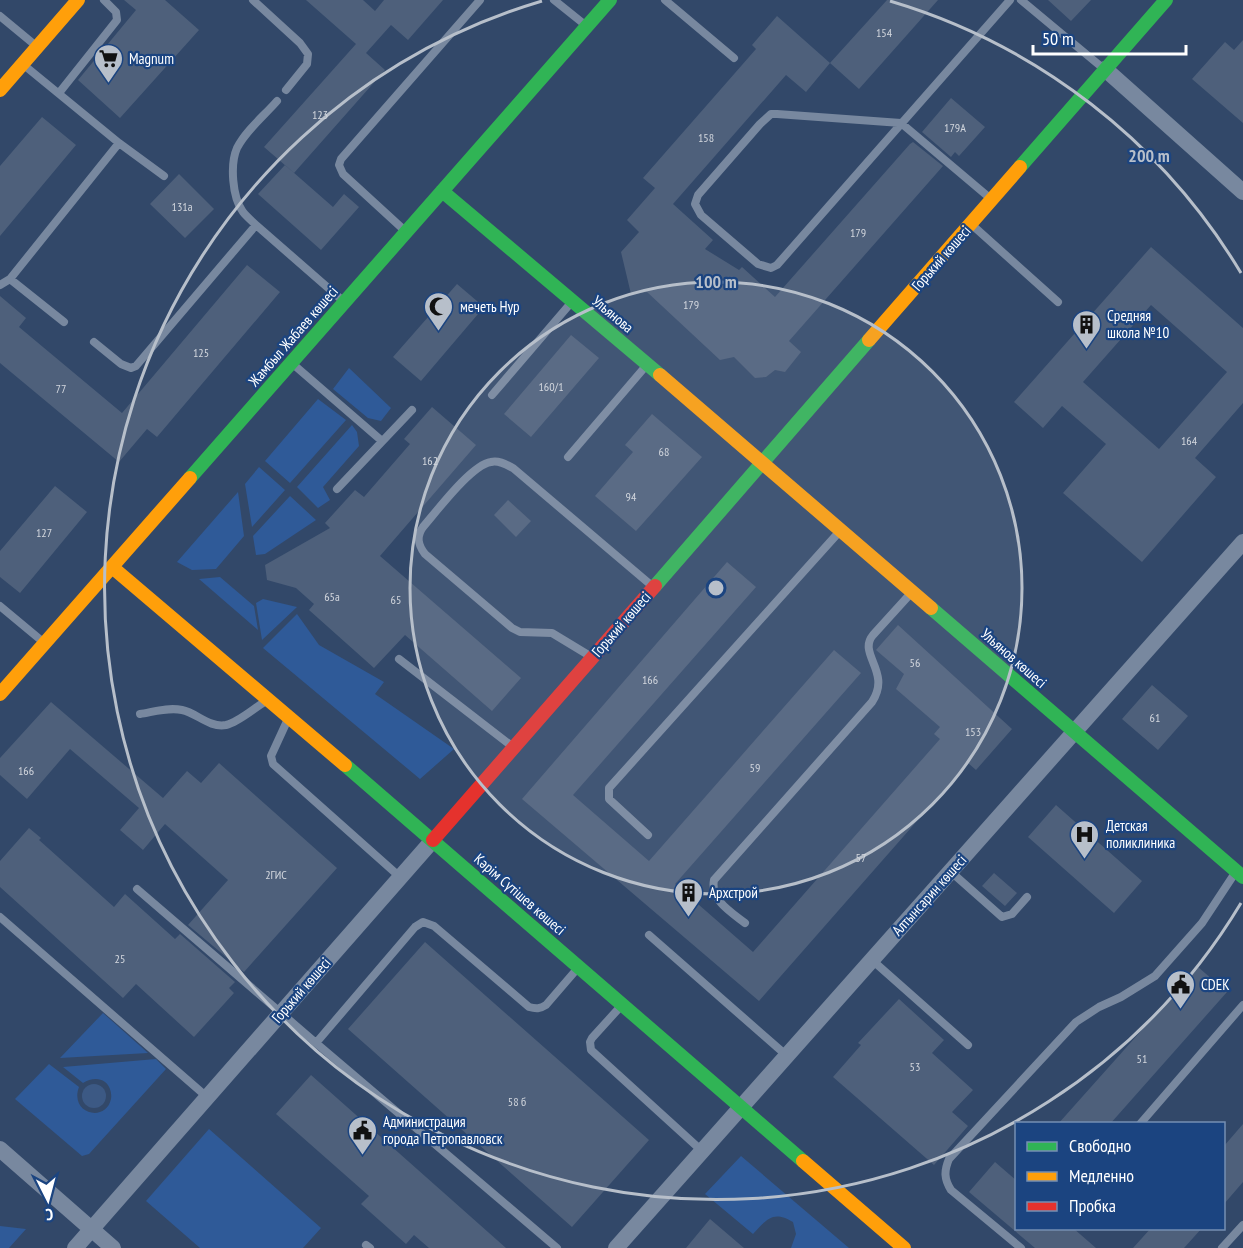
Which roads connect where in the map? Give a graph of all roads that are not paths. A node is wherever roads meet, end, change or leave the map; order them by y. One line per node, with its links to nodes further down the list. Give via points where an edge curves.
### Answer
1 (78, 0): 13 (main road)
2 (104, 0): 19 (lane, via 116,12 117,20)
3 (253, 0): 18 (lane, via 308,54 307,64)
4 (480, 0): 29 (lane, via 339,165 343,174)
5 (554, 0): 12 (lane)
6 (610, 0): 12 (main road, Жамбыл Жабаев көшесі)
7 (665, 0): 14 (lane)
8 (1010, 0): 21 (lane)
9 (1021, 0): 16 (lane)
10 (1166, 0): 16 (main road, Горький көшесі)
11 (0, 16): 13 (lane)
12 (587, 27): 24 (main road, Жамбыл Жабаев көшесі)
13 (38, 47): 15 (main road)
14 (734, 58)
15 (23, 64): 17 (main road); 19 (lane)
16 (1105, 69): 25 (street); 26 (main road, Горький көшесі)
17 (0, 90)
18 (286, 90)
19 (59, 93): 22 (lane)
20 (277, 100): 28 (lane, via 244,138 234,157 239,204)
21 (900, 123): 21 (lane, via 771,114 698,195 697,210 758,264 771,268); 26 (lane)
22 (119, 143): 23 (lane); 30 (lane)
23 (164, 176)
24 (442, 191): 29 (main road, Жамбыл Жабаев көшесі); 32 (main road, Ульянова)
25 (1243, 192)
26 (992, 199): 27 (main road, Горький көшесі)
27 (970, 224): 34 (lane); 43 (main road, Горький көшесі)
28 (256, 225): 33 (lane); 36 (lane, via 136,366 120,364)
29 (407, 232): 33 (main road, Жамбыл Жабаев көшесі)
30 (10, 279): 31 (lane); 35 (lane)
31 (0, 285)
32 (572, 301): 38 (main road, Ульянова); 39 (lane)
33 (345, 302): 37 (main road, Жамбыл Жабаев көшесі)
34 (1058, 302)
35 (64, 321)
36 (94, 342)
37 (292, 363): 41 (lane); 47 (main road, Жамбыл Жабаев көшесі)
38 (647, 365): 42 (lane); 43 (main road, Ульянова)
39 (492, 395)
40 (412, 410): 41 (lane)
41 (382, 441): 44 (lane)
42 (568, 456)
43 (763, 463): 45 (main road, Ульянов көшесі); 48 (main road, Горький көшесі)
44 (337, 489)
45 (841, 530): 49 (main road, Ульянов көшесі); 60 (lane, via 609,788 609,799)
46 (1243, 542): 58 (street, Алтынсарин көшесі)
47 (112, 567): 51 (main road, Жамбыл Жабаев көшесі); 55 (main road, Кәрім Сүтішев көшесі)
48 (654, 588): 52 (main road, Горький көшесі); 52 (lane, via 503,463 492,461 479,466 418,533 425,554 512,628 552,633)
49 (912, 592): 58 (main road, Ульянов көшесі); 68 (lane, via 868,643 879,677 878,692 872,702 714,880 718,900)
50 (0, 606): 51 (lane)
51 (45, 643): 54 (main road, Жамбыл Жабаев көшесі)
52 (592, 657): 59 (main road, Горький көшесі)
53 (399, 659): 59 (lane)
54 (0, 694)
55 (267, 700): 56 (lane, via 223,726 180,709); 57 (main road, Кәрім Сүтішев көшесі)
56 (140, 714)
57 (288, 718): 61 (main road, Кәрім Сүтішев көшесі); 64 (lane, via 271,756 273,764)
58 (1075, 732): 62 (street, Алтынсарин көшесі); 63 (main road, Ульянов көшесі)
59 (513, 747): 61 (main road, Горький көшесі)
60 (648, 835)
61 (433, 840): 64 (street, Горький көшесі); 71 (main road, Кәрім Сүтішев көшесі)
62 (950, 871): 66 (lane, via 1002,916 1011,915); 70 (street, Алтынсарин көшесі)
63 (1240, 874): 90 (lane, via 1155,976 1076,1022 949,1159 945,1173 951,1190)
64 (400, 877): 74 (street, Горький көшесі)
65 (137, 889): 74 (lane)
66 (1027, 897)
67 (0, 917): 78 (lane)
68 (745, 923)
69 (649, 935): 77 (lane)
70 (871, 959): 76 (lane); 77 (street, Алтынсарин көшесі)
71 (579, 966): 72 (main road, Кәрім Сүтішев көшесі); 75 (lane, via 546,1005 529,1007 434,926 423,922)
72 (623, 1004): 79 (main road, Кәрім Сүтішев көшесі); 82 (lane, via 592,1038 591,1050)
73 (1243, 1005): 80 (lane)
74 (281, 1013): 75 (lane); 78 (street, Горький көшесі)
75 (316, 1043): 88 (lane)
76 (968, 1045)
77 (786, 1054): 79 (street, Алтынсарин көшесі)
78 (207, 1097): 84 (street, Горький көшесі)
79 (740, 1107): 82 (street, Алтынсарин көшесі); 85 (main road, Кәрім Сүтішев көшесі)
80 (1142, 1122)
81 (0, 1149): 84 (street)
82 (702, 1151): 89 (street, Алтынсарин көшесі)
83 (1243, 1225): 91 (lane)
84 (92, 1229): 86 (street, Горький көшесі); 87 (street)
85 (899, 1246)
86 (75, 1248)
87 (113, 1248)
88 (557, 1248)
89 (616, 1248)
90 (1021, 1248)
91 (1222, 1248)

